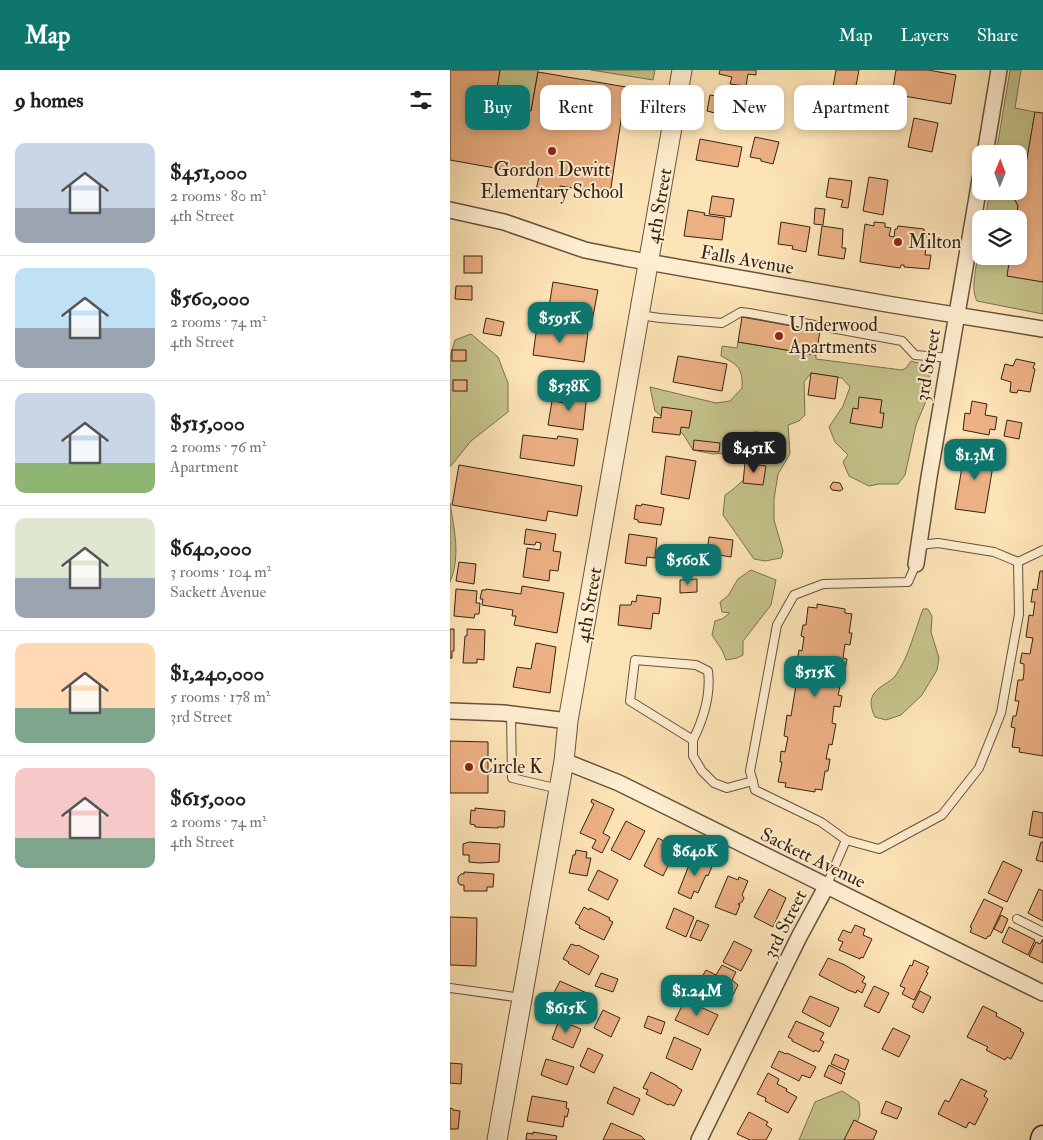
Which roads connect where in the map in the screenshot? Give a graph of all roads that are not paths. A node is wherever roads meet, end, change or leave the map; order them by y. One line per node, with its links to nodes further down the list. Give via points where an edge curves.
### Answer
1 (682, 70): 6 (street, 4th Street)
2 (999, 70): 3 (street)
3 (987, 145)
4 (977, 200): 8 (street, 3rd Street)
5 (450, 210): 6 (street, Falls Avenue, via 504,222 584,250)
6 (649, 263): 7 (street, 4th Street); 8 (street, Falls Avenue)
7 (640, 315): 10 (lane, via 722,323 741,312 749,313 902,341 915,355); 17 (street, 4th Street)
8 (958, 315): 9 (street, Falls Avenue); 10 (street, 3rd Street)
9 (1043, 329)
10 (950, 358): 11 (street, 3rd Street)
11 (919, 545): 13 (lane, via 938,542 994,552); 14 (street, 3rd Street)
12 (1043, 550): 13 (lane)
13 (1018, 562): 22 (lane, via 1019,614 1001,713 979,768 942,815 879,849)
14 (916, 564): 20 (lane, via 908,582 823,584 794,595 777,624 750,771)
15 (450, 711): 16 (street)
16 (511, 714): 17 (street); 21 (lane, via 512,778)
17 (568, 721): 19 (street, 4th Street)
18 (693, 740): 18 (lane, via 630,701 635,660 696,665 708,671 710,686 705,711); 20 (lane, via 694,756 714,783 727,788)
19 (564, 761): 21 (street, 4th Street); 23 (street, Sackett Avenue, via 620,783)
20 (753, 781): 22 (lane, via 755,790 821,822)
21 (559, 789): 28 (street, 4th Street)
22 (846, 840): 23 (lane)
23 (826, 887): 27 (street, Sackett Avenue); 30 (street, 3rd Street)
24 (1017, 919): 25 (lane)
25 (1043, 932)
26 (450, 988): 28 (lane)
27 (1043, 993)
28 (522, 998): 29 (street, 4th Street)
29 (497, 1140)
30 (699, 1140)

